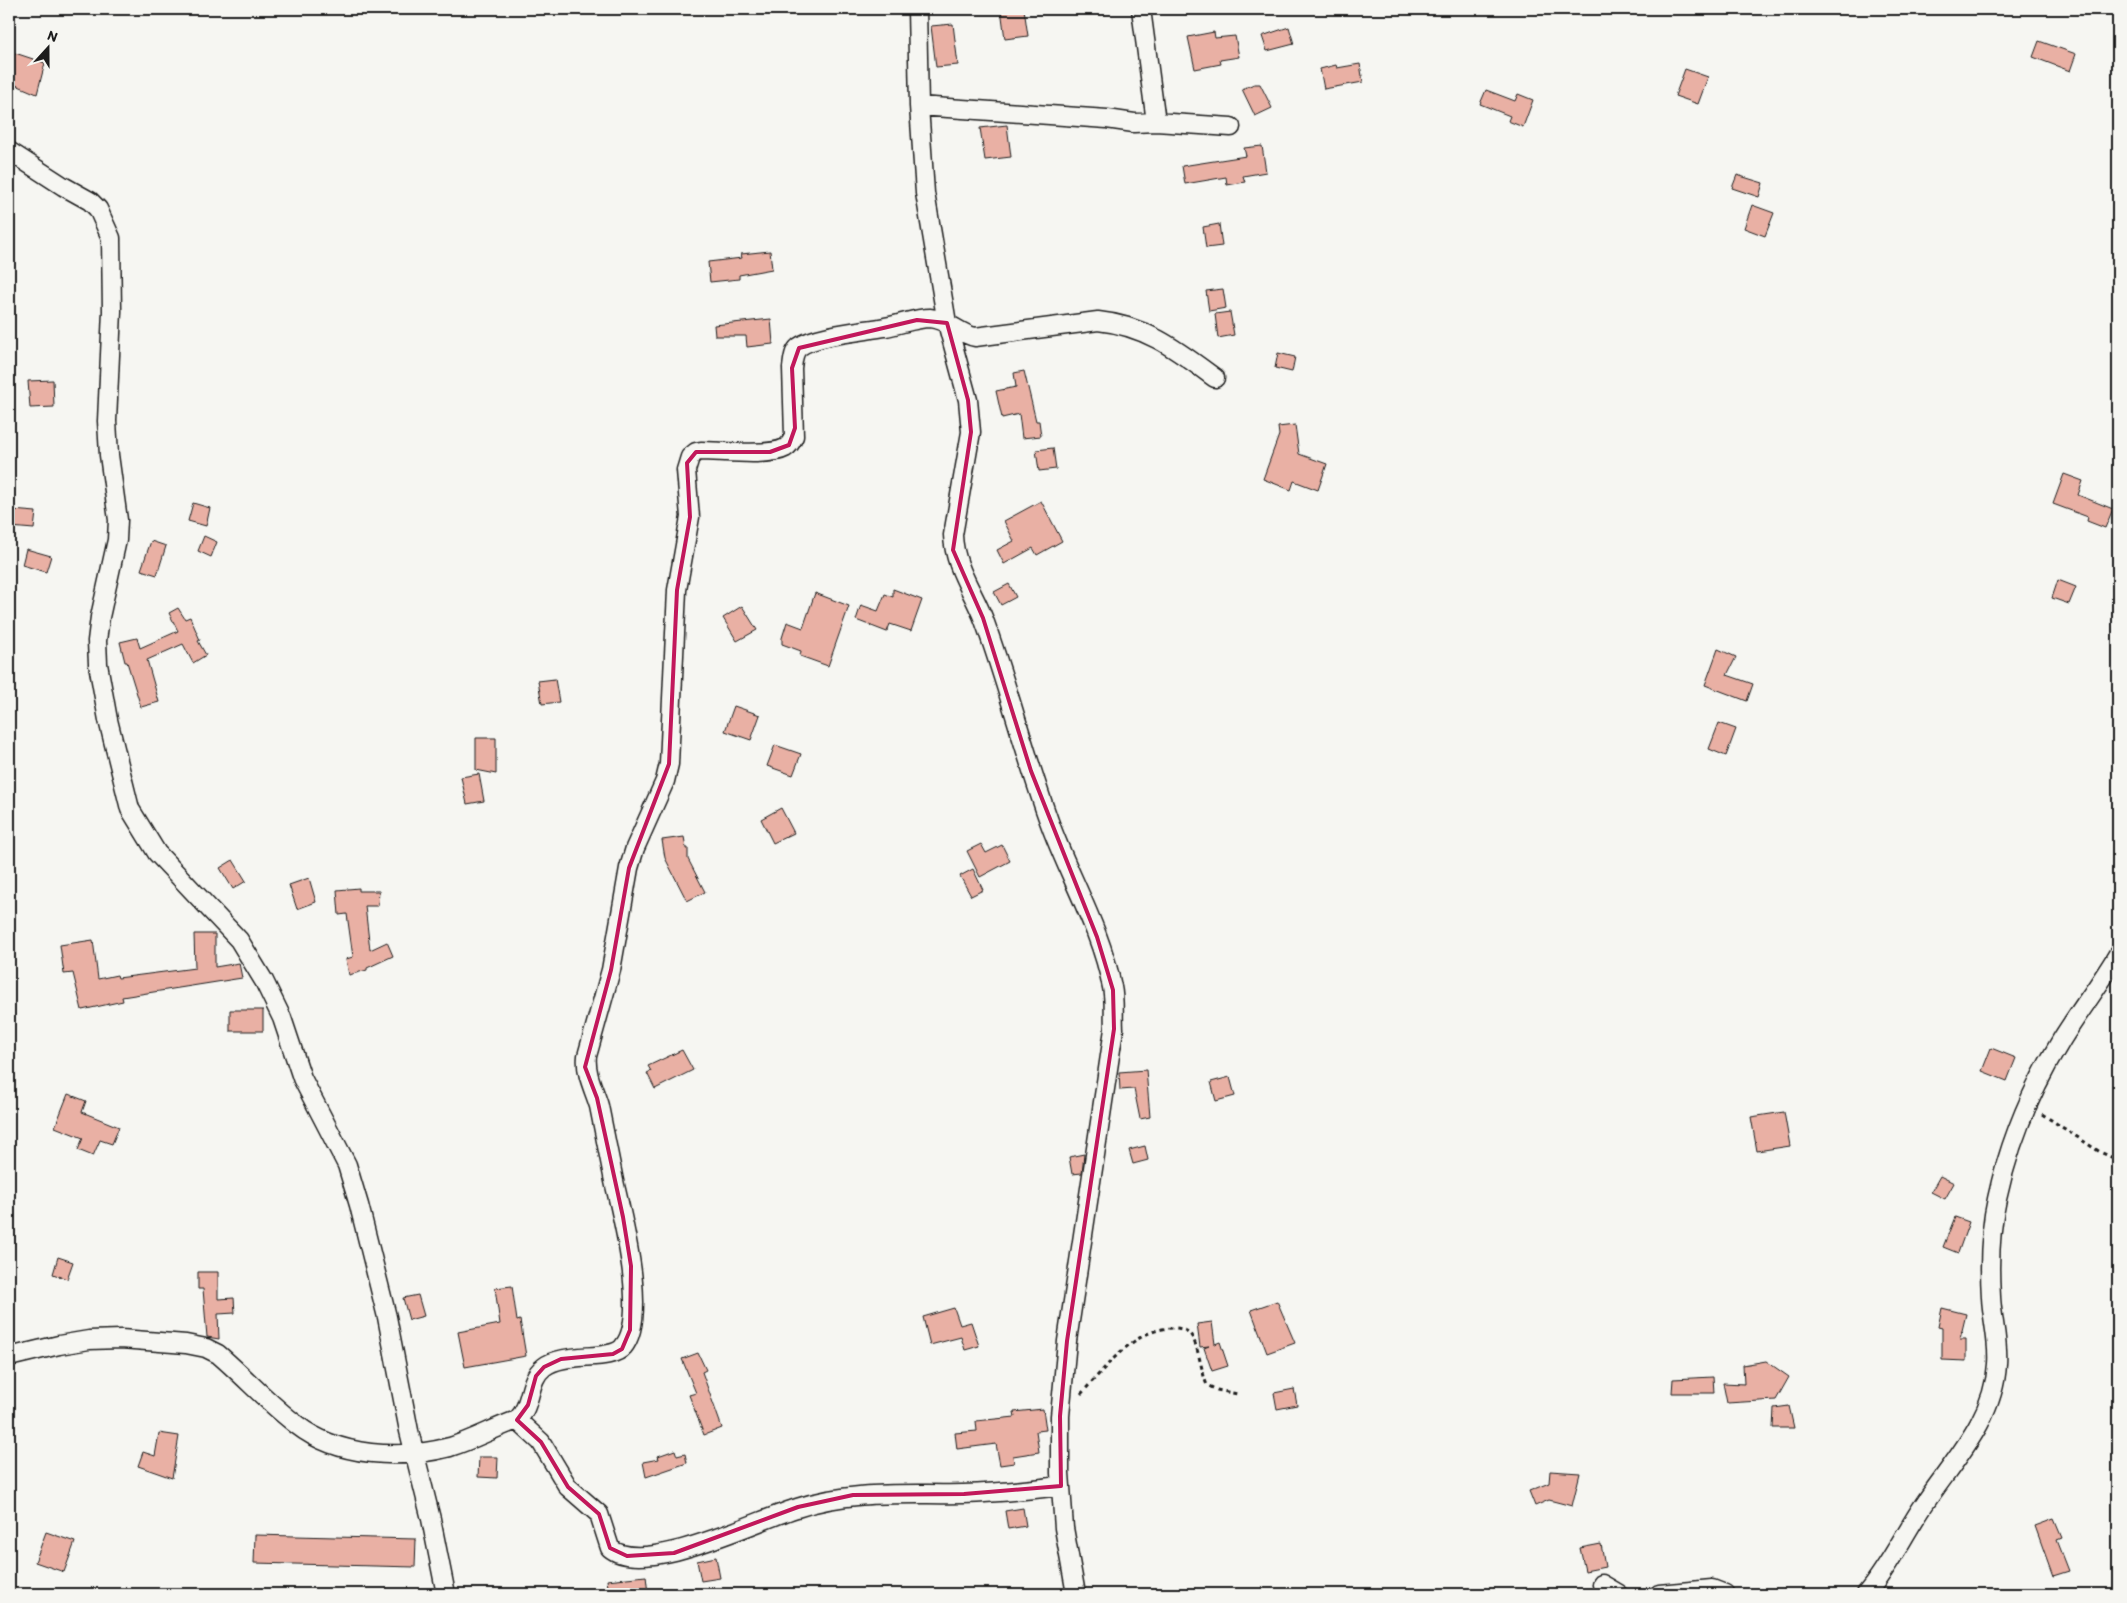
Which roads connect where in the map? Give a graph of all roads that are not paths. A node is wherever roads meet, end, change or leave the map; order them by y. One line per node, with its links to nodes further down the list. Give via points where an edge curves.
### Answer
1 (917, 9): 3 (street)
2 (1141, 9): 4 (street)
3 (919, 106): 4 (street); 7 (street, via 925,193)
4 (1156, 122): 5 (street)
5 (1231, 127)
6 (9, 151): 12 (street, via 90,200 106,223 110,238 112,311 107,421 118,520 117,540 100,617 98,656 109,728 130,809 157,853 239,940 282,1018 302,1078 346,1165 359,1205 387,1317)
7 (947, 323): 8 (street, via 975,337 1098,321 1116,323 1158,338); 11 (street, via 930,318 812,341 799,348 793,359 795,428 789,445 770,452 696,452 687,463 690,517 677,590 669,764 629,868 611,970 585,1067 596,1098 623,1217 631,1266 633,1313 630,1330 622,1349 613,1354 561,1359 544,1367 536,1376 528,1405); 13 (street, via 968,400 971,432 953,550 984,618 1031,771 1050,825 1098,937 1112,990 1114,1029 1067,1341 1060,1416)
8 (1215, 378)
9 (2118, 954): 20 (street, via 2062,1039 2020,1119 1997,1199 1992,1234 1991,1298 1997,1365 1983,1418)
10 (9, 1357): 12 (street, via 90,1340 147,1340 206,1348 218,1354 312,1435 356,1450 388,1454)
11 (516, 1420): 12 (street, via 449,1447); 13 (street, via 541,1442 568,1487 599,1514 610,1548 627,1556 674,1553 798,1507 853,1495 964,1494)
12 (414, 1452): 15 (street, via 432,1519)
13 (1061, 1486): 16 (street, via 1064,1528)
14 (1602, 1584): 17 (street)
15 (446, 1594)
16 (1076, 1594)
17 (1619, 1594)
18 (1659, 1594): 19 (street, via 1712,1590)
19 (1724, 1594)
20 (1866, 1594)

